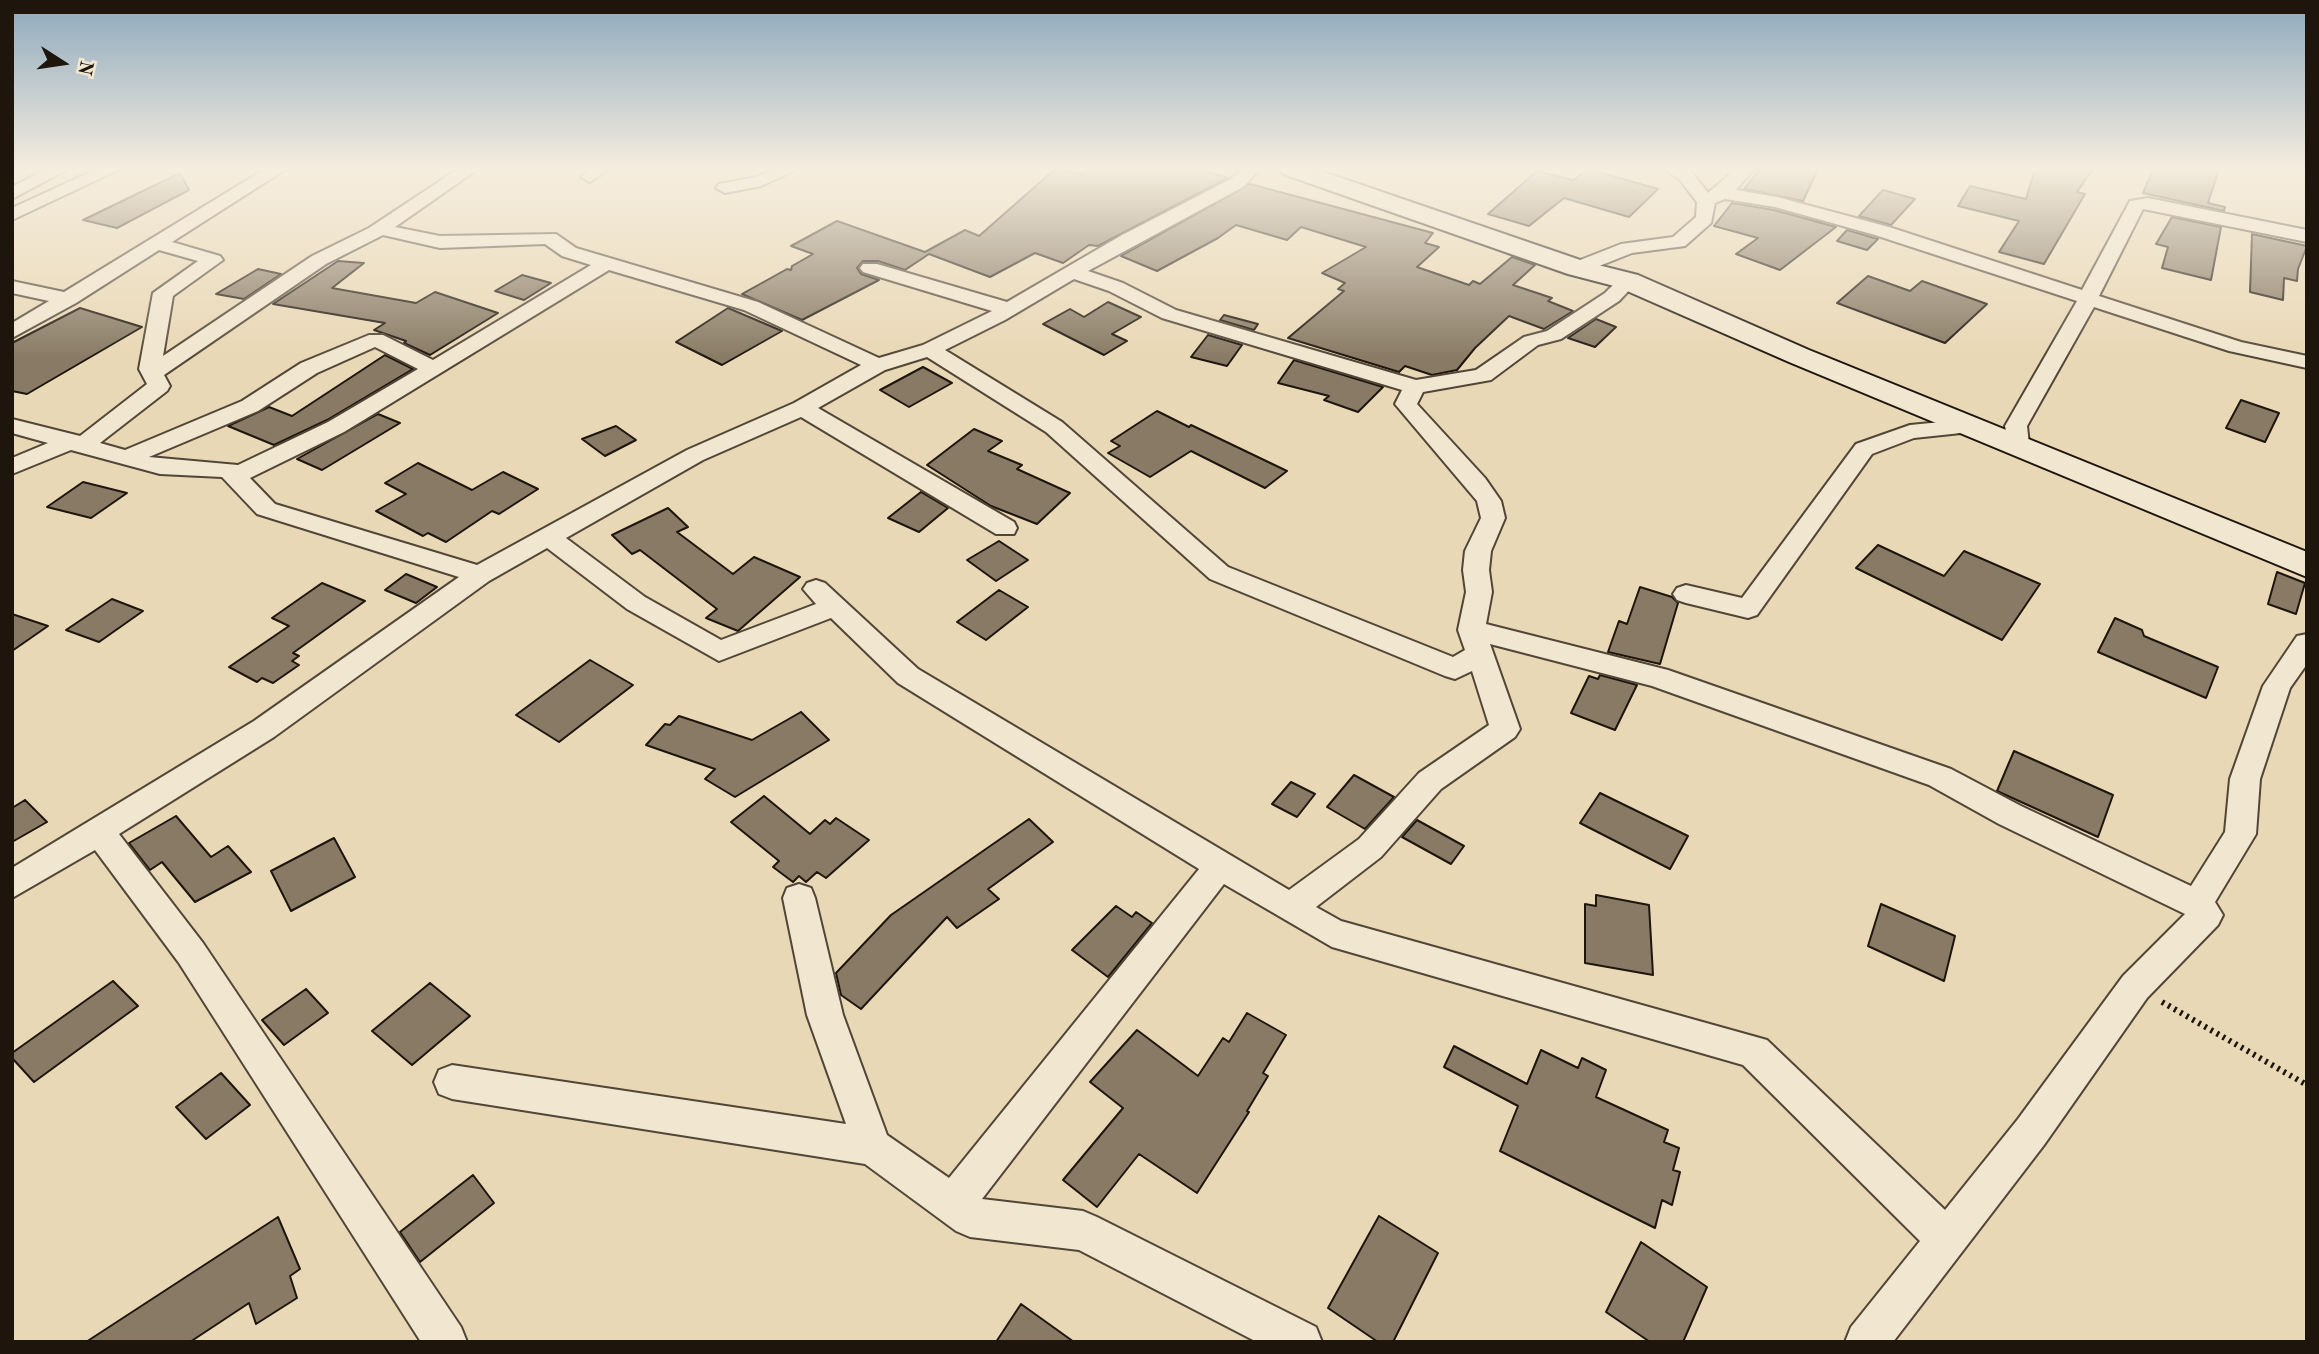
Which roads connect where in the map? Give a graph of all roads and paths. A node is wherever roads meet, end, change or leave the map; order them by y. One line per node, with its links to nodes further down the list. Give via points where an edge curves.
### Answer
1 (179, 232): 11 (street)
2 (374, 232): 26 (street, via 320,260)
3 (395, 232): 12 (street, via 440,242 549,238 569,252)
4 (1142, 232): 15 (street)
5 (1474, 232): 14 (street)
6 (1690, 232): 14 (street, via 1678,242 1628,248)
7 (1885, 232): 19 (street)
8 (2122, 232): 19 (street)
9 (2289, 232): 10 (street)
10 (2307, 236)
11 (160, 244): 18 (street); 26 (street, via 213,260 163,293)
12 (606, 264): 24 (street, via 751,306); 25 (street)
13 (870, 268): 20 (street)
14 (1577, 268): 16 (street)
15 (1074, 273): 20 (street); 27 (street, via 1116,287 1169,314)
16 (1628, 281): 27 (street, via 1612,298 1554,335 1531,341 1483,375); 30 (street)
17 (12, 287): 18 (street)
18 (69, 299): 21 (street)
19 (2088, 301): 23 (street, via 2236,347); 32 (street, via 2016,426)
20 (1007, 309): 22 (street)
21 (12, 332)
22 (930, 349): 24 (street); 43 (street, via 1054,427 1219,573 1455,670)
23 (2307, 362)
24 (877, 365): 28 (street)
25 (433, 369): 34 (street, via 376,339 310,368 250,406); 37 (street, via 335,427)
26 (152, 373): 31 (street, via 159,386)
27 (1415, 387): 43 (street, via 1406,404 1489,501 1493,519 1478,551 1476,569)
28 (802, 408): 38 (street); 39 (street, via 695,455)
29 (12, 426): 31 (street)
30 (1972, 426): 32 (street); 42 (street, via 1910,432 1864,449 1748,609)
31 (78, 442): 33 (street); 34 (street)
32 (2017, 444): 40 (street)
33 (42, 454): 35 (street); 36 (street)
34 (126, 458): 37 (street, via 170,468 229,470)
35 (12, 467)
36 (12, 473)
37 (237, 475): 41 (street, via 266,509)
38 (1005, 528)
39 (548, 537): 41 (street); 46 (street, via 636,603 719,651 825,598 908,676)
40 (2307, 565)
41 (480, 575): 45 (street, via 264,729)
42 (1686, 594)
43 (1476, 641): 49 (street, via 1658,677 1940,777 2010,816); 50 (street, via 1505,729 1430,781 1370,848)
44 (2307, 643): 49 (street, via 2277,686 2245,779 2241,834)
45 (99, 831): 47 (street); 57 (street, via 191,953)
46 (1220, 866): 50 (street); 55 (street)
47 (12, 885)
48 (799, 898): 54 (street, via 825,1015)
49 (2197, 904): 51 (street, via 2206,915)
50 (1290, 908): 56 (street, via 1332,933 1754,1052)
51 (2135, 987): 53 (path); 56 (street)
52 (452, 1082): 54 (street)
53 (2307, 1085)
54 (873, 1147): 55 (street)
55 (953, 1205): 58 (street, via 970,1217 1083,1231)
56 (1948, 1241): 59 (street)
57 (446, 1342)
58 (1301, 1342)
59 (1866, 1342)

